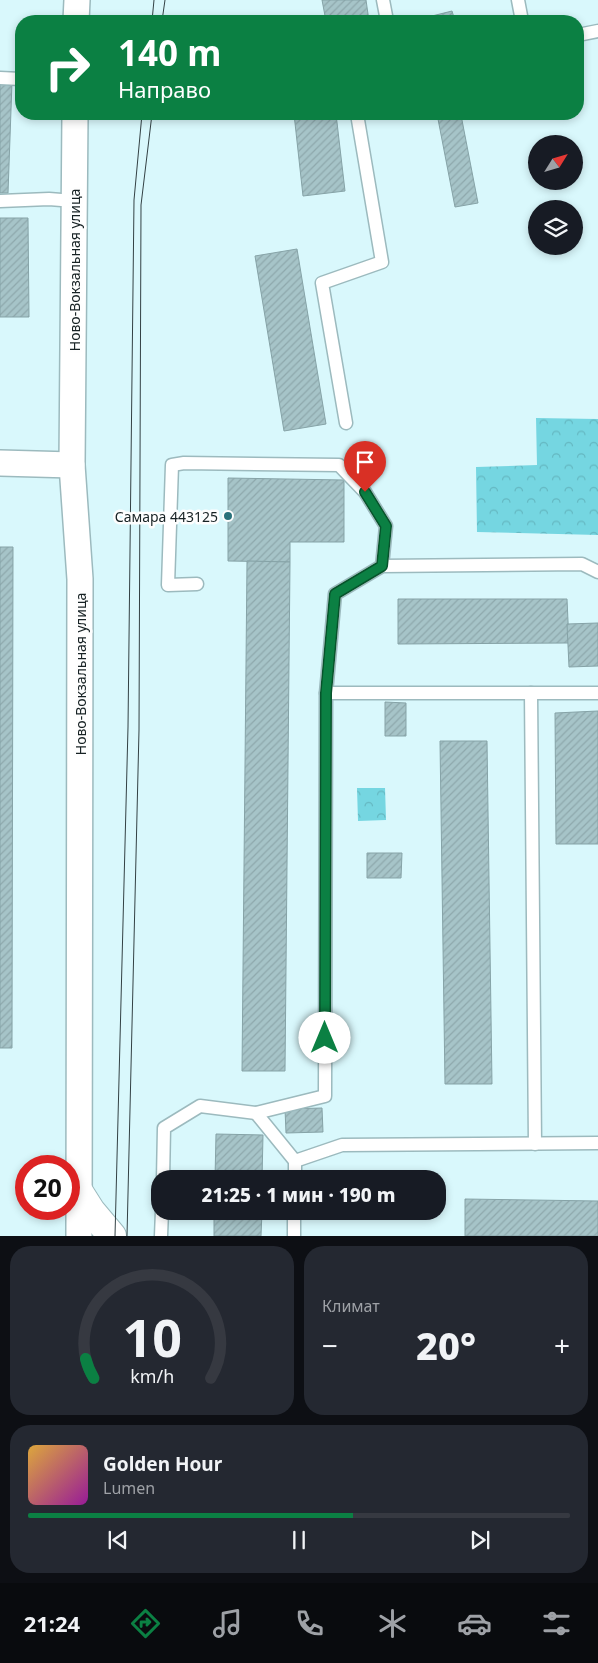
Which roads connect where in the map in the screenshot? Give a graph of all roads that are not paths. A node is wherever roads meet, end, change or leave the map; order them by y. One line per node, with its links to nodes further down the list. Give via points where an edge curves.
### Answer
1 (77, 0): 4 (street)
2 (383, 0): 5 (lane)
3 (518, 0): 6 (lane)
4 (76, 15)
5 (386, 15)
6 (521, 15)
7 (598, 31): 8 (lane)
8 (584, 34)
9 (0, 78): 10 (lane)
10 (15, 79)
11 (75, 120): 14 (street, Ново-Вокзальная улица)
12 (358, 120): 15 (lane, via 382,262 322,283)
13 (0, 200): 14 (lane)
14 (74, 201): 17 (street, Ново-Вокзальная улица)
15 (346, 423)
16 (0, 463): 17 (street)
17 (72, 465): 27 (street, Ново-Вокзальная улица, via 80,579)
18 (382, 566): 19 (lane, via 582,564); 20 (lane, via 386,526 365,492 339,465 184,462 172,465 168,585); 21 (lane, via 335,594)
19 (598, 572)
20 (197, 584)
21 (326, 693): 23 (lane); 24 (lane, via 325,1096)
22 (598, 693): 23 (lane)
23 (531, 694): 26 (lane)
24 (256, 1113): 28 (lane); 29 (lane, via 200,1106 164,1128)
25 (598, 1143): 26 (lane)
26 (535, 1144): 28 (lane, via 342,1145)
27 (79, 1155)
28 (295, 1161): 30 (lane)
29 (163, 1170)
30 (295, 1170)
31 (80, 1195): 36 (main road)
32 (79, 1220): 35 (street, Ново-Вокзальная улица)
33 (162, 1220): 37 (lane)
34 (294, 1220): 38 (lane)
35 (79, 1236)
36 (112, 1236)
37 (161, 1236)
38 (294, 1236)

